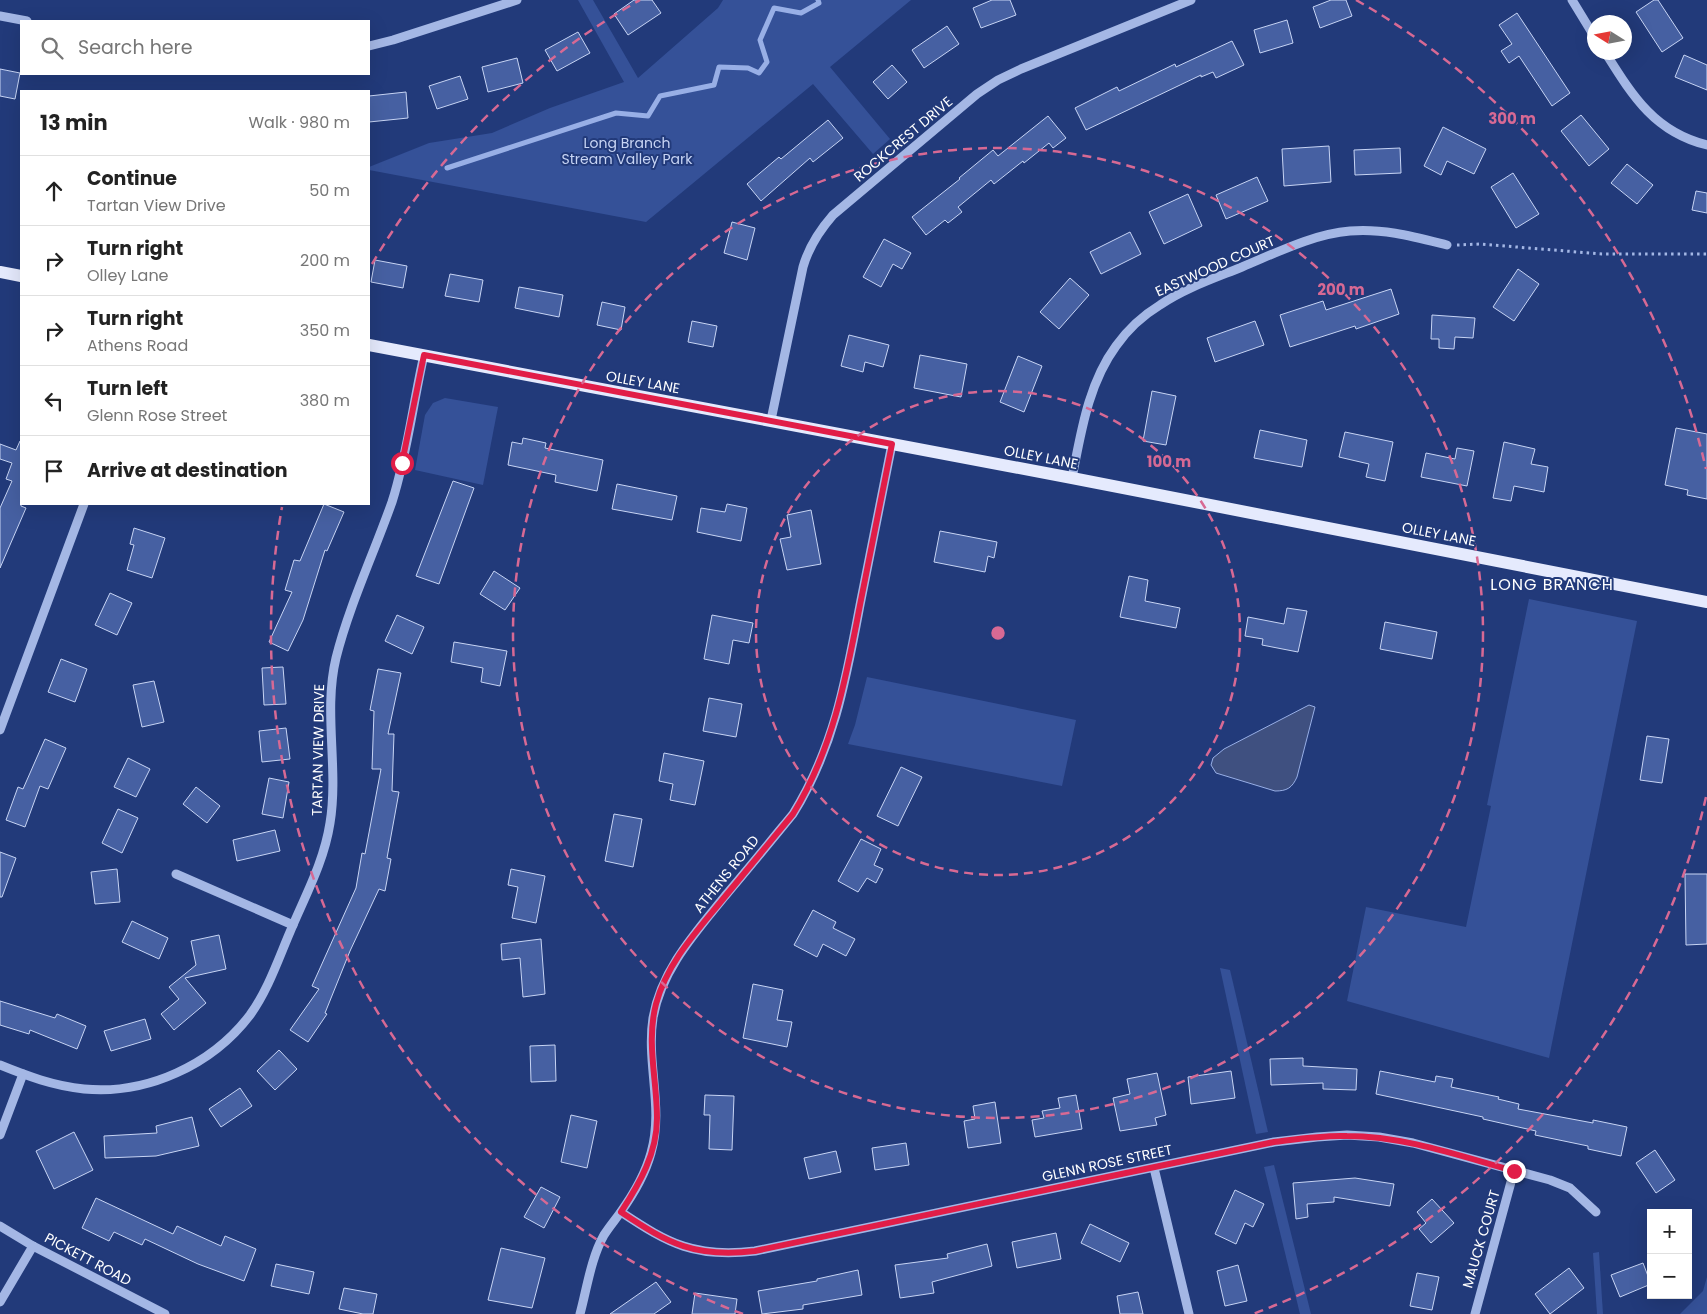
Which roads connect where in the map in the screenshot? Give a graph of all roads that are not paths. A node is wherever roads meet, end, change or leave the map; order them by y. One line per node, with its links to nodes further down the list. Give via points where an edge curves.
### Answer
1 (517, 0): 7 (street)
2 (1191, 0): 15 (street, ROCKCREST DRIVE, via 998,80 977,94 818,231 803,267)
3 (1572, 0): 6 (street)
4 (0, 16): 5 (street)
5 (22, 20)
6 (1587, 25)
7 (370, 46)
8 (1610, 60): 9 (street, via 1648,113 1670,130)
9 (1707, 144)
10 (1447, 245): 17 (street, EASTWOOD COURT, via 1406,234 1371,230 1338,233 1283,250 1160,304 1127,331 1103,366 1087,409)
11 (0, 272): 12 (main road)
12 (20, 276)
13 (370, 345): 14 (main road, OLLEY LANE)
14 (424, 355): 15 (main road, OLLEY LANE); 22 (street, TARTAN VIEW DRIVE, via 393,500 336,659 330,701 333,785 330,821 317,870)
15 (771, 420): 16 (main road, OLLEY LANE)
16 (892, 444): 17 (main road, OLLEY LANE); 28 (street, ATHENS ROAD, via 834,725 819,766 793,814 686,944 659,994 651,1044 656,1133 645,1171)
17 (1072, 478): 19 (main road, OLLEY LANE)
18 (84, 505): 20 (street)
19 (1707, 602)
20 (0, 730)
21 (176, 874): 22 (street)
22 (293, 926): 24 (street, TARTAN VIEW DRIVE, via 268,984 251,1013 225,1042 192,1065 152,1082 110,1089 51,1084)
23 (0, 1065): 24 (street, TARTAN VIEW DRIVE)
24 (23, 1074): 25 (street)
25 (0, 1135)
26 (1154, 1168): 27 (street, GLENN ROSE STREET, via 1274,1142 1347,1136 1412,1143); 28 (street, GLENN ROSE STREET, via 738,1253 707,1252 676,1244); 35 (street)
27 (1514, 1171): 29 (street, GLENN ROSE STREET, via 1570,1188); 36 (street, MAUCK COURT)
28 (621, 1212): 34 (street, ATHENS ROAD, via 604,1235 596,1253)
29 (1596, 1212)
30 (0, 1226): 31 (street, PICKETT ROAD)
31 (33, 1246): 32 (street); 33 (street, PICKETT ROAD)
32 (0, 1302)
33 (165, 1314)
34 (580, 1314)
35 (1188, 1314)
36 (1474, 1314)

